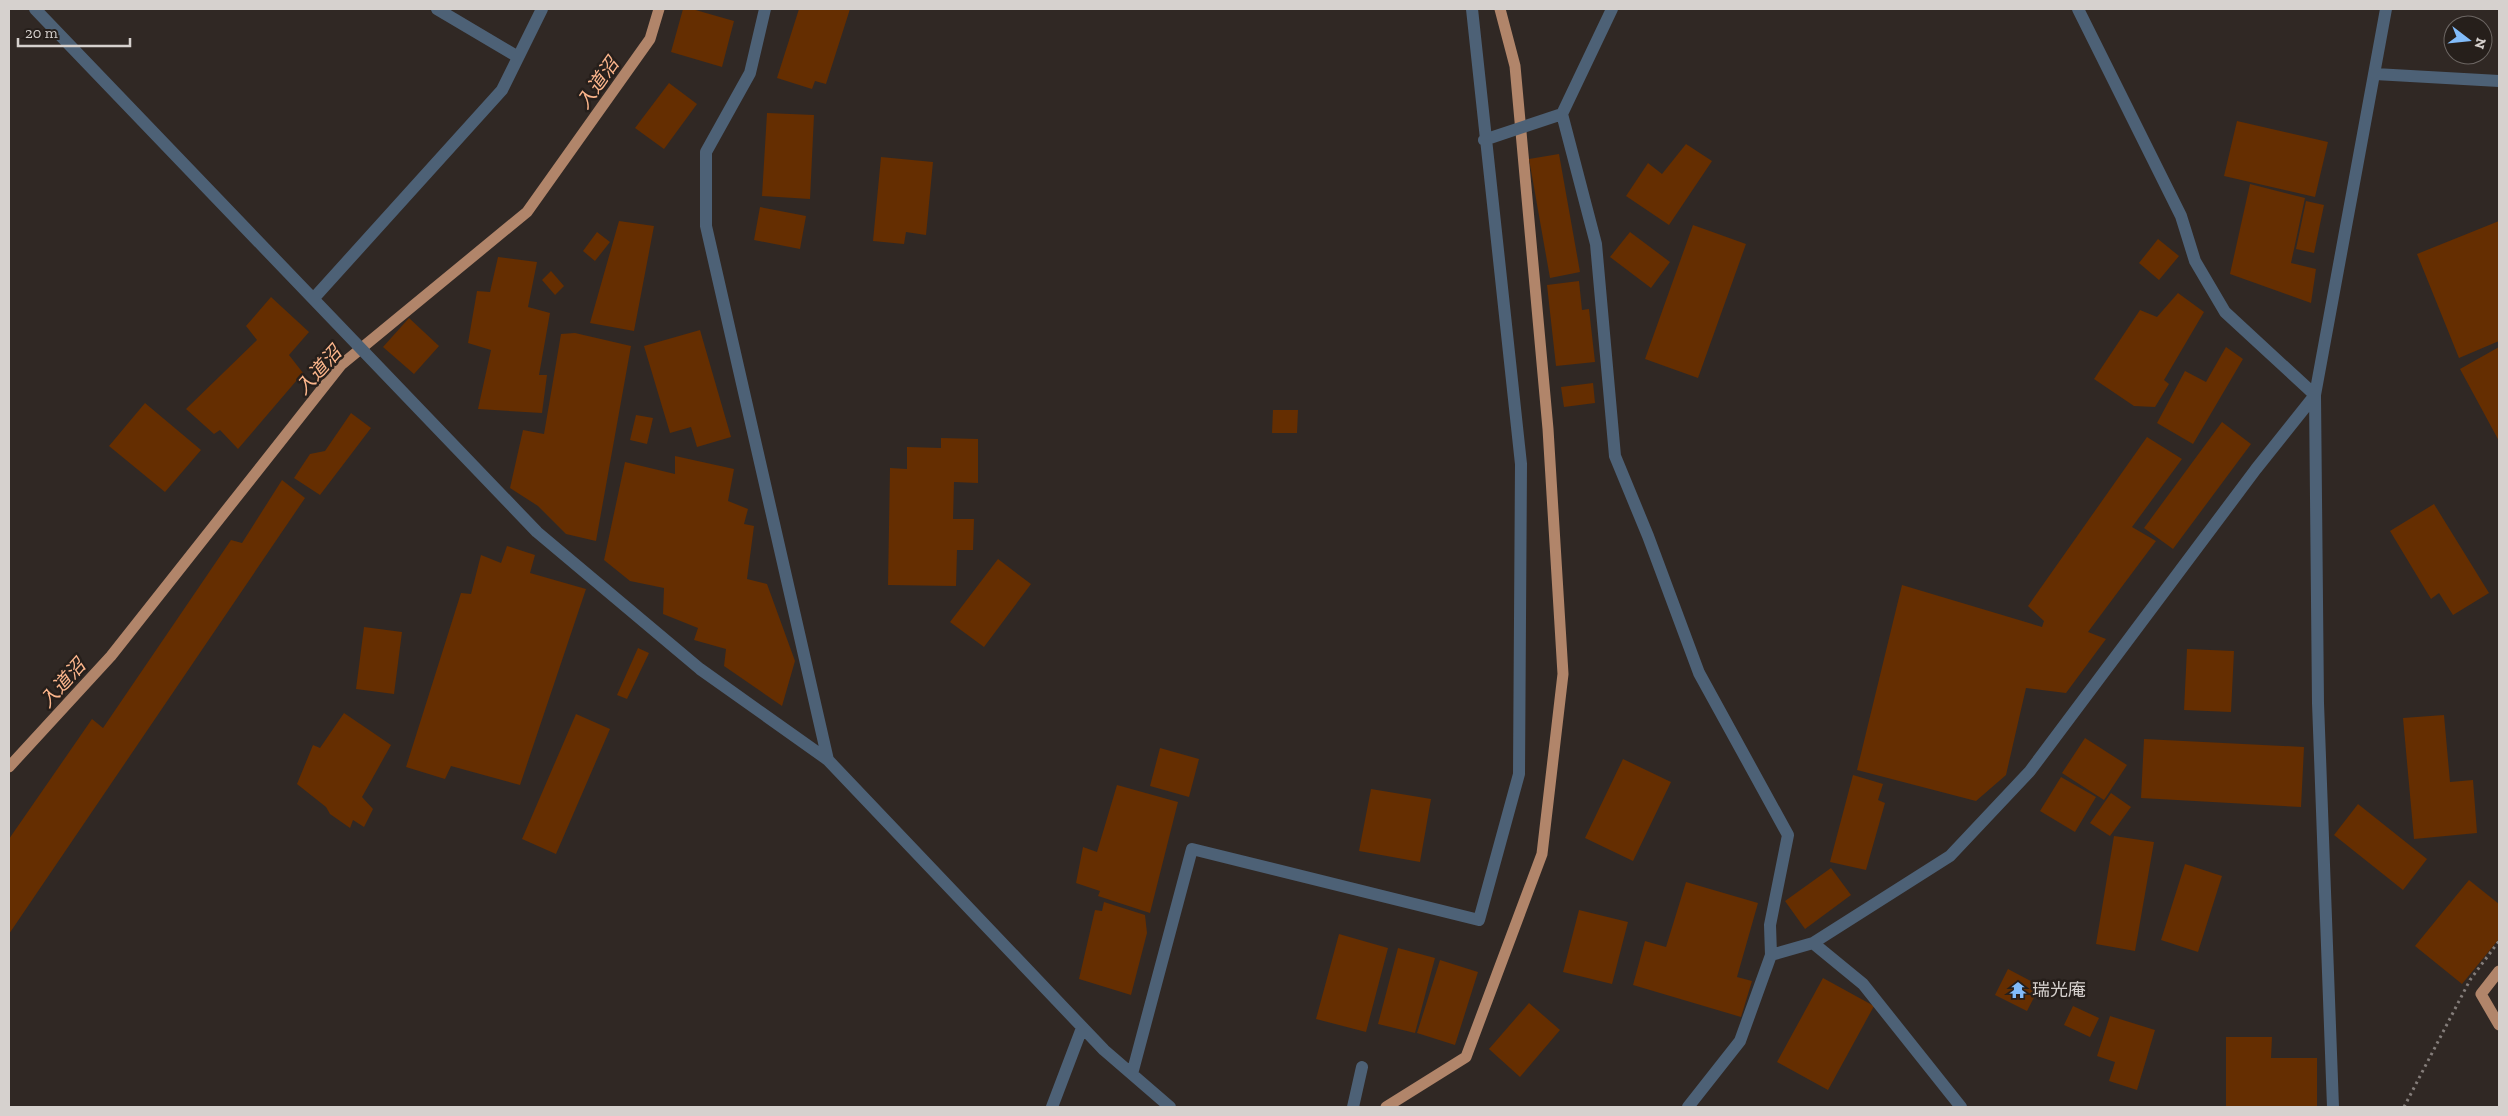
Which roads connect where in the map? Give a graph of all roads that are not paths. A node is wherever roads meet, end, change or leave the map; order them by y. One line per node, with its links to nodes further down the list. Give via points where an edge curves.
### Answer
1 (35, 9): 14 (street)
2 (437, 9): 9 (street)
3 (542, 9): 9 (street)
4 (765, 9): 16 (street, via 750,73 706,152 706,226)
5 (1472, 9): 13 (street)
6 (1612, 9): 12 (street)
7 (2078, 9): 15 (street, via 2181,216 2195,261 2225,312)
8 (2386, 9): 10 (street)
9 (518, 57): 14 (street, via 502,90)
10 (2375, 74): 11 (street); 15 (street)
11 (2499, 80)
12 (1562, 114): 13 (street); 18 (street, via 1596,244 1615,456 1699,673 1788,835 1770,924)
13 (1484, 140): 21 (street, via 1521,464 1519,774 1479,920 1192,849)
14 (314, 298): 16 (street, via 537,532 700,669)
15 (2314, 395): 17 (street, via 2030,771 1950,856); 27 (street, via 2318,703)
16 (828, 760): 19 (street)
17 (1813, 943): 18 (street); 26 (street, via 1863,984)
18 (1771, 954): 25 (street, via 1740,1041)
19 (1082, 1028): 21 (street); 22 (street)
20 (1362, 1067): 24 (street)
21 (1132, 1074): 23 (street)
22 (1052, 1107)
23 (1170, 1107)
24 (1353, 1107)
25 (1688, 1107)
26 (1962, 1107)
27 (2333, 1107)

